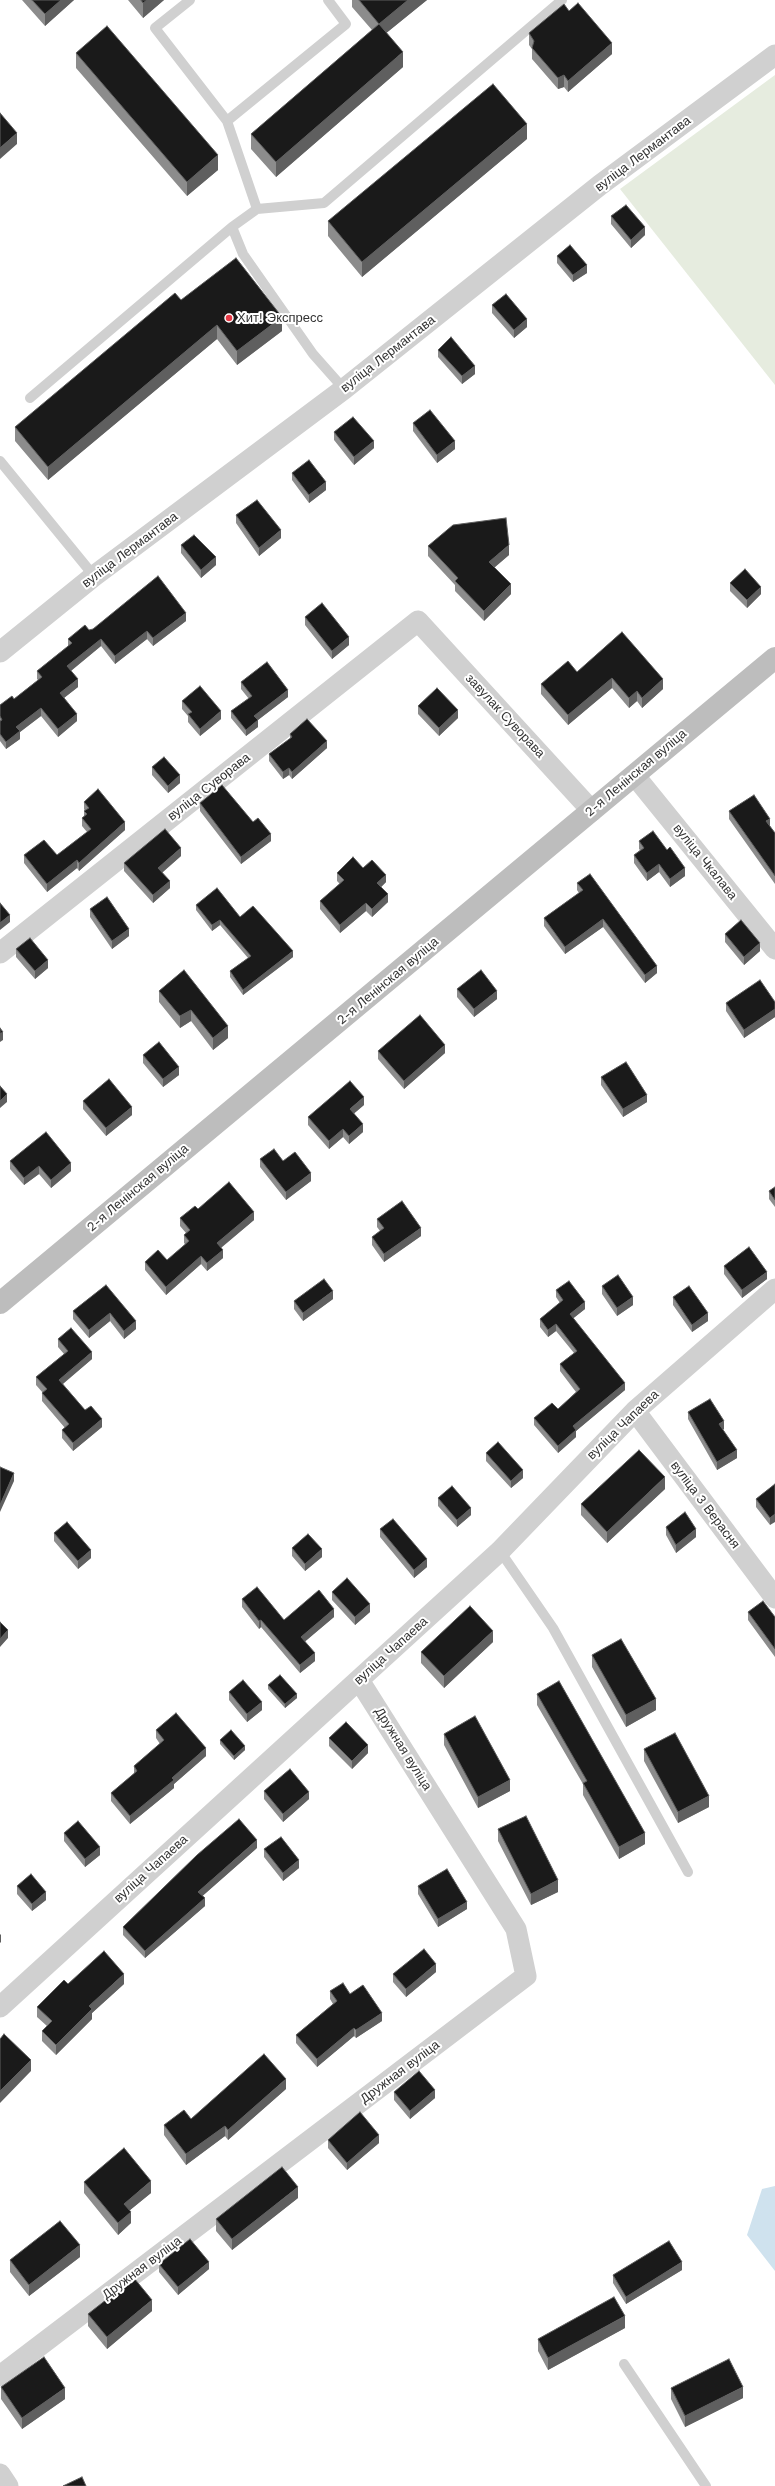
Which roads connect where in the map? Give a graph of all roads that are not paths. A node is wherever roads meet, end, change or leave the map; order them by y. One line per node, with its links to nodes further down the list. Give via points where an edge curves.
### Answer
1 (190, 0): 5 (lane, via 155,28)
2 (328, 0): 5 (lane, via 346,24)
3 (562, 0): 6 (lane, via 324,203)
4 (775, 55): 8 (street, вуліца Лермантава, via 600,185)
5 (227, 121): 6 (lane)
6 (257, 209): 7 (lane)
7 (232, 226): 8 (lane, via 243,254 313,354); 9 (lane)
8 (344, 389): 11 (street, вуліца Лермантава)
9 (30, 398)
10 (0, 461): 11 (lane)
11 (94, 576): 13 (street, вуліца Лермантава)
12 (418, 621): 16 (street, завулак Суворава); 18 (street, вуліца Суворава)
13 (0, 652)
14 (775, 658): 15 (main road, 2-я Ленінская вуліца, via 668,745)
15 (635, 776): 16 (main road, 2-я Ленінская вуліца); 17 (street, вуліца Чкалава)
16 (592, 811): 20 (main road, 2-я Ленінская вуліца)
17 (775, 949)
18 (0, 953)
19 (775, 1288): 21 (street, вуліца Чапаева)
20 (0, 1303)
21 (635, 1411): 22 (street, вуліца Чапаева); 23 (street, вуліца 3 Верасня)
22 (500, 1551): 24 (street, вуліца Чапаева); 25 (lane, via 553,1628)
23 (775, 1598)
24 (358, 1680): 26 (street, вуліца Чапаева); 28 (street, Дружная вуліца, via 516,1929 526,1976)
25 (688, 1872)
26 (0, 2007)
27 (624, 2364): 31 (lane)
28 (0, 2376)
29 (0, 2474): 30 (street)
30 (8, 2486)
31 (706, 2486)

